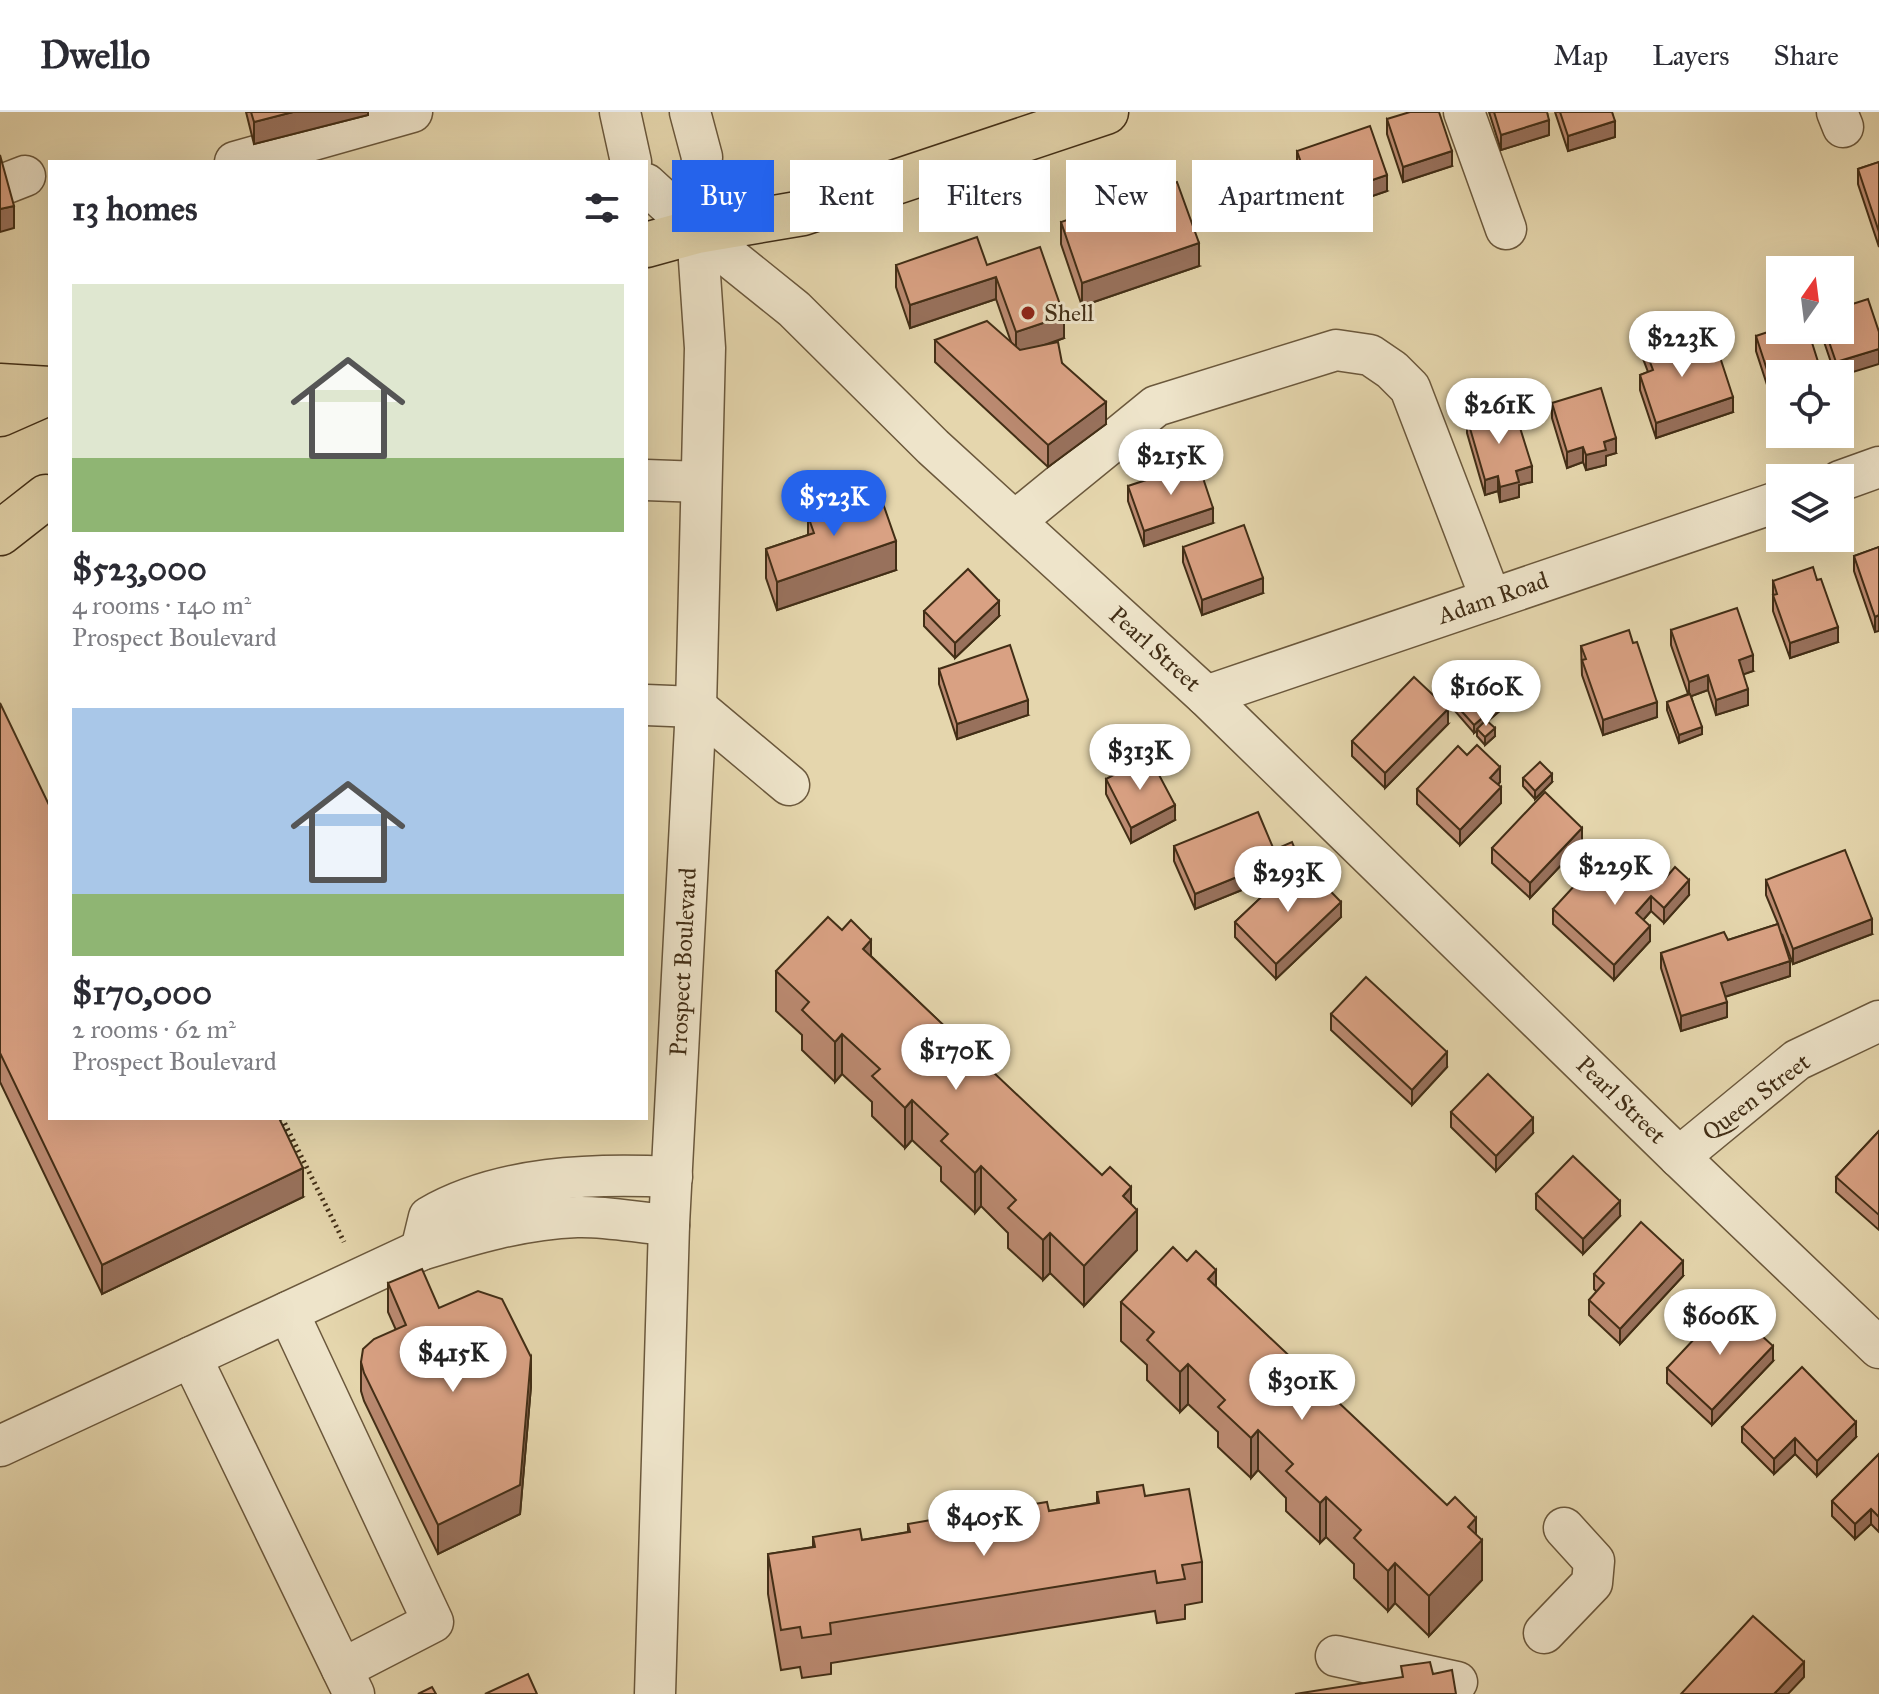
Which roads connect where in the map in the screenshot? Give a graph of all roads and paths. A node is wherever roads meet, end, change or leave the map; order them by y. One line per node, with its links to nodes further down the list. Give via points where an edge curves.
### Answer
1 (412, 112): 6 (street)
2 (620, 112): 7 (street)
3 (690, 112): 8 (street, Prospect Boulevard)
4 (1106, 112): 11 (main road, via 803,213)
5 (1464, 112): 12 (street)
6 (242, 160)
7 (631, 160)
8 (702, 160)
9 (648, 186): 10 (street, Pearl Street)
10 (672, 208)
11 (774, 218)
12 (1506, 229)
13 (693, 232): 16 (main road)
14 (697, 232): 24 (street, Prospect Boulevard, via 705,348)
15 (698, 232): 28 (street, Pearl Street, via 794,309)
16 (648, 244)
17 (0, 386): 18 (main road)
18 (48, 391)
19 (48, 392): 20 (main road)
20 (0, 414)
21 (1879, 467): 22 (street)
22 (1854, 476)
23 (648, 480): 24 (street)
24 (701, 482): 33 (street, Prospect Boulevard)
25 (48, 496): 27 (main road); 29 (main road)
26 (1766, 506): 30 (street, Adam Road)
27 (0, 508)
28 (1015, 521): 30 (street, via 1156,406 1336,350 1370,355 1410,388); 31 (street, Pearl Street)
29 (0, 533)
30 (1491, 599): 31 (street, Adam Road)
31 (1206, 696): 37 (street, Pearl Street)
32 (648, 705): 33 (street)
33 (696, 707): 34 (street); 38 (street, Prospect Boulevard)
34 (789, 785)
35 (1879, 1021): 37 (street, Queen Street, via 1797,1060)
36 (283, 1120): 41 (path)
37 (1679, 1157): 43 (street, Pearl Street)
38 (672, 1177): 39 (street, Prospect Boulevard); 40 (street, via 623,1175 512,1186 429,1217)
39 (669, 1225): 40 (street, via 580,1217 538,1220); 51 (street, Prospect Boulevard)
40 (421, 1250): 41 (street)
41 (362, 1278): 42 (street)
42 (288, 1312): 44 (street); 49 (street, via 433,1622)
43 (1879, 1348)
44 (191, 1357): 45 (street); 49 (street)
45 (0, 1446)
46 (1564, 1528): 47 (street, via 1594,1561 1592,1583)
47 (1544, 1633)
48 (1336, 1656): 50 (street)
49 (348, 1681)
50 (1457, 1682)
51 (655, 1694)

